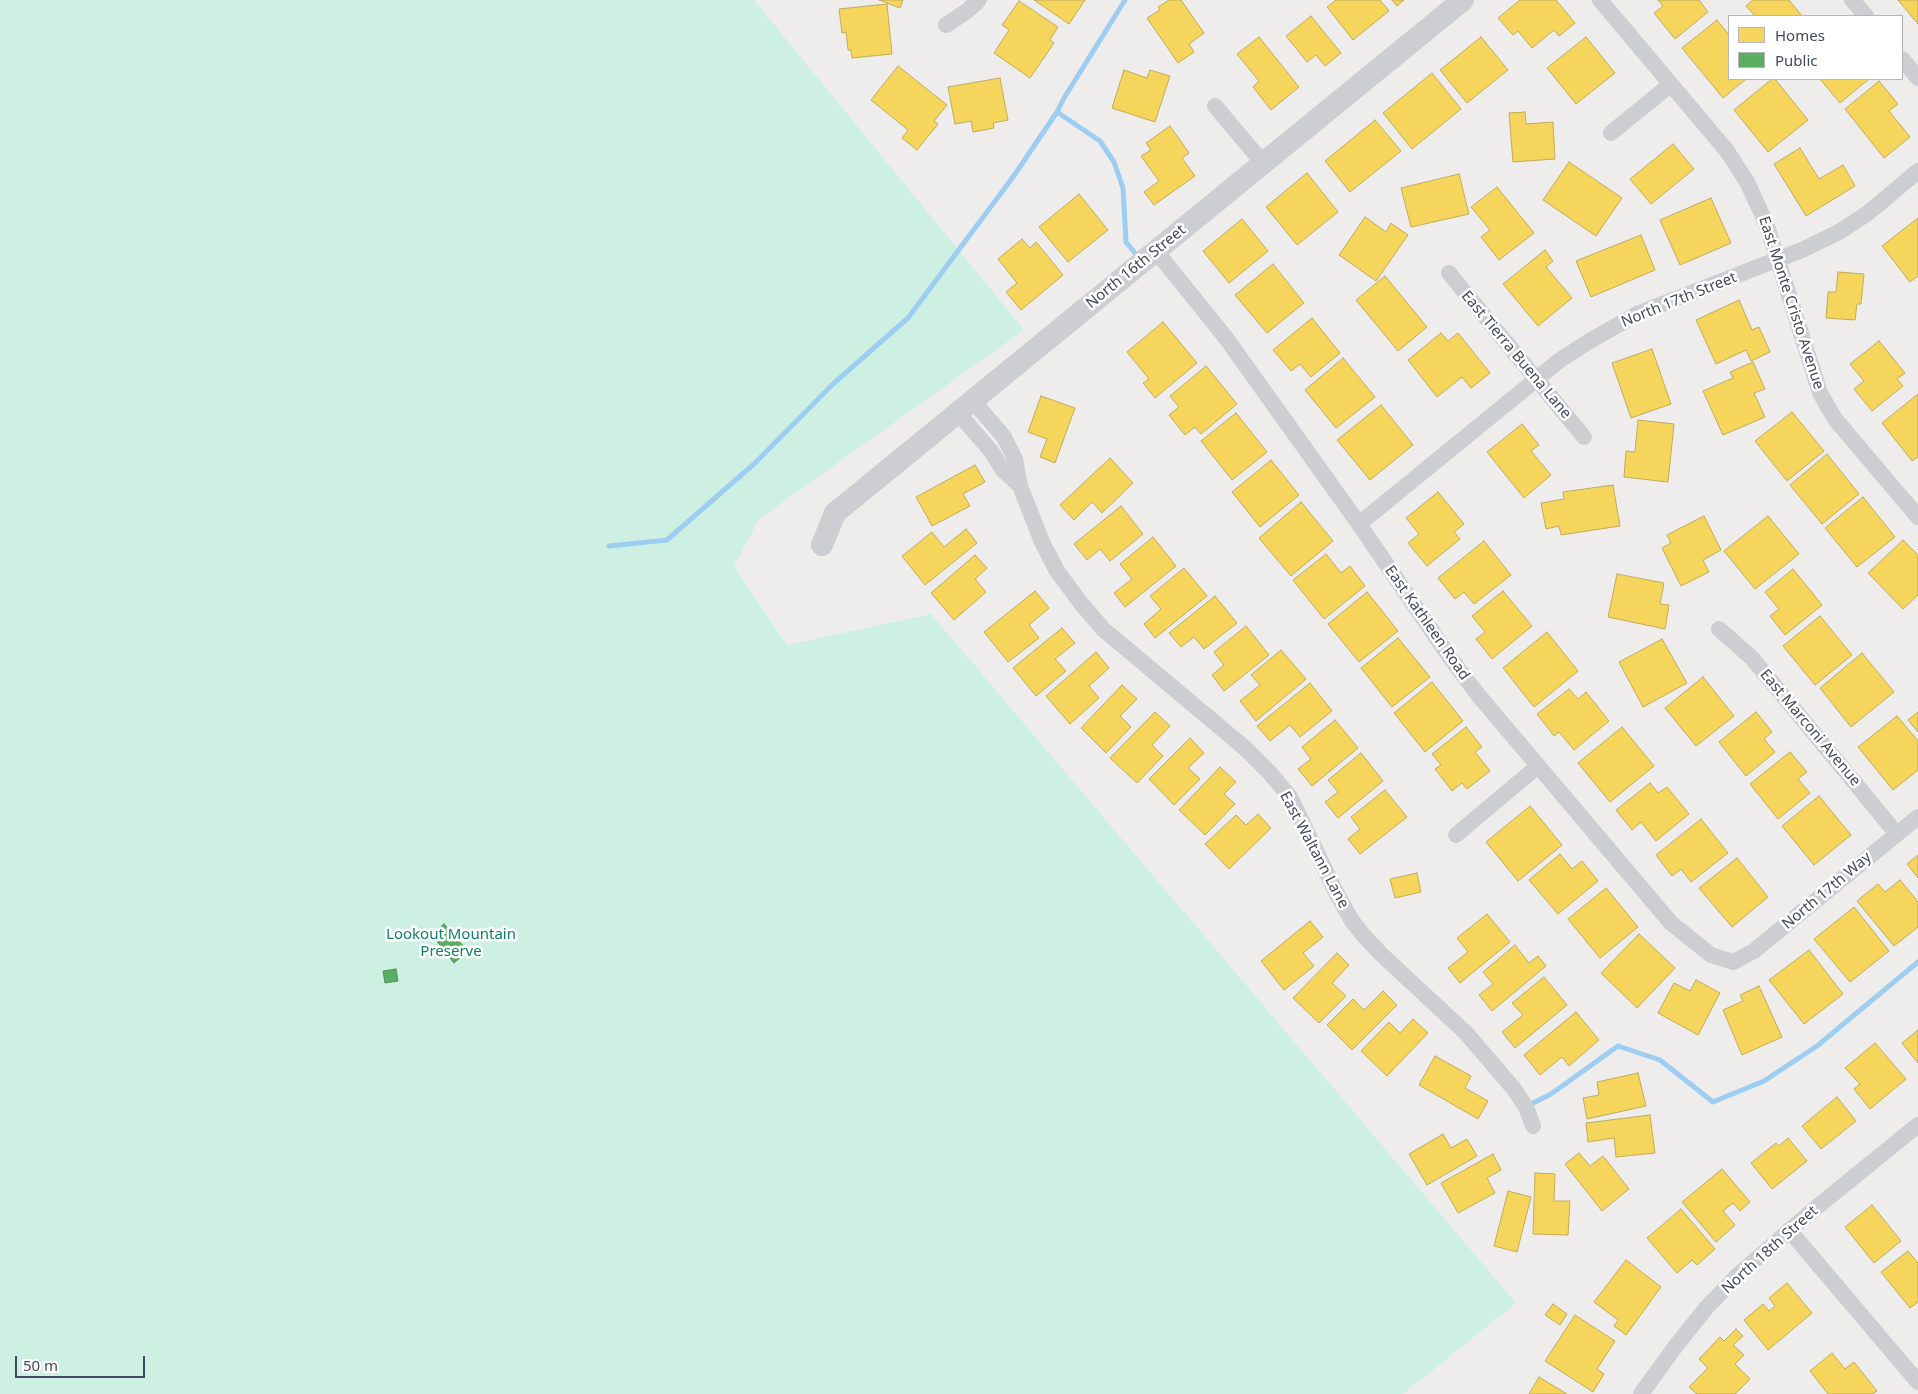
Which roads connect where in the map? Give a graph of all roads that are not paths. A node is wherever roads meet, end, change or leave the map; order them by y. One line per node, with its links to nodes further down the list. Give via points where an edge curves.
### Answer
1 (979, 0): 6 (street)
2 (1463, 0): 12 (street, North 16th Street)
3 (1600, 0): 9 (street, East Monte Cristo Avenue)
4 (1852, 0): 5 (street)
5 (1865, 15)
6 (946, 25)
7 (1903, 60): 8 (street)
8 (1918, 78)
9 (1670, 85): 11 (street); 15 (street, East Monte Cristo Avenue, via 1727,151 1747,182 1766,222)
10 (1215, 106): 12 (street)
11 (1611, 133)
12 (1263, 163): 14 (street, North 16th Street)
13 (1918, 171): 15 (street, North 17th Street, via 1839,232)
14 (1156, 251): 18 (street, North 16th Street); 26 (street, East Kathleen Road, via 1226,338)
15 (1778, 260): 17 (street, North 17th Street, via 1637,314 1560,360); 25 (street, East Monte Cristo Avenue, via 1820,393 1835,419)
16 (1449, 274): 17 (street, East Tierra Buena Lane)
17 (1536, 379): 21 (street, East Tierra Buena Lane); 26 (street, North 17th Street)
18 (966, 407): 19 (street, East Waltann Lane); 20 (street, East Waltann Lane); 27 (street, North 16th Street, via 836,513)
19 (989, 420): 20 (street); 22 (street, East Waltann Lane, via 1004,437)
20 (975, 433): 23 (street, East Waltann Lane)
21 (1584, 437)
22 (1010, 450): 23 (street); 24 (street, East Waltann Lane)
23 (998, 462): 24 (street, East Waltann Lane)
24 (1020, 486): 35 (street, East Waltann Lane, via 1057,571 1080,602 1103,629 1269,772 1290,797 1352,921 1381,954 1466,1033 1514,1089)
25 (1918, 516)
26 (1359, 524): 29 (street, East Kathleen Road, via 1451,659)
27 (822, 545)
28 (1719, 629): 31 (street, East Marconi Avenue, via 1752,658)
29 (1538, 766): 32 (street); 33 (street, East Kathleen Road, via 1671,923 1711,955)
30 (1918, 816): 31 (street, North 17th Way)
31 (1896, 833): 33 (street, North 17th Way, via 1754,951)
32 (1456, 835)
33 (1734, 962)
34 (1918, 1125): 36 (street, North 18th Street)
35 (1533, 1126)
36 (1789, 1230): 37 (street); 38 (street, North 18th Street, via 1707,1307)
37 (1918, 1382)
38 (1641, 1394)

